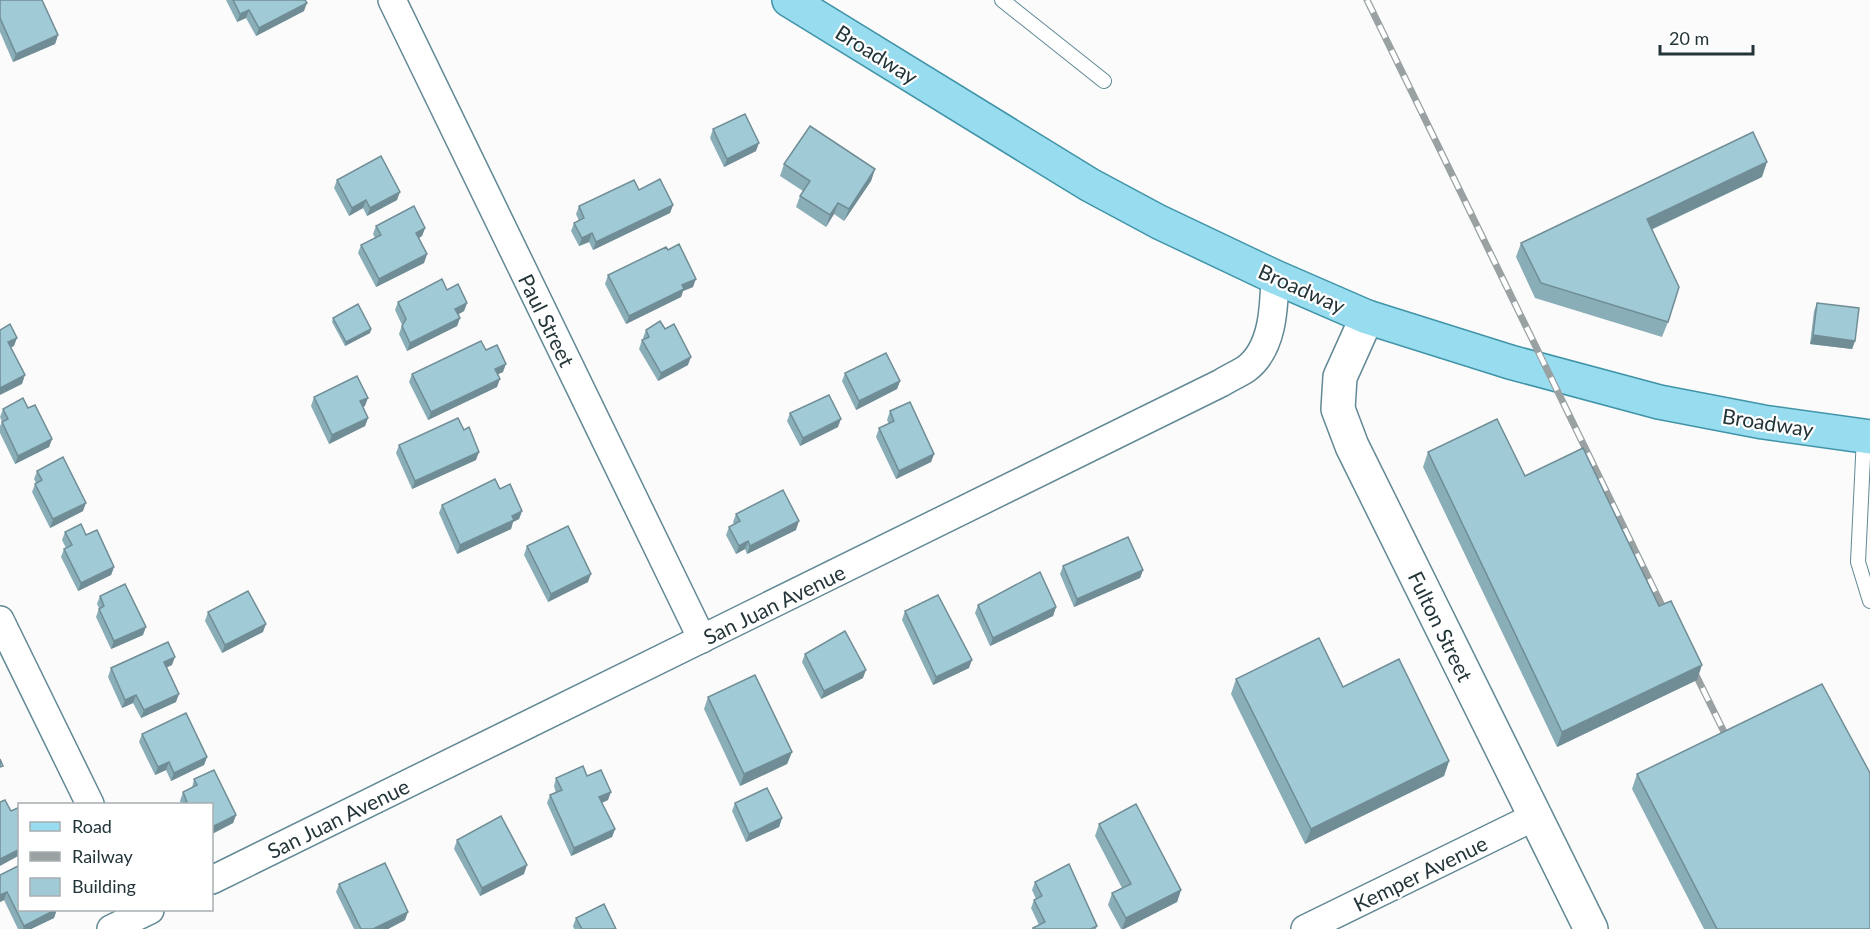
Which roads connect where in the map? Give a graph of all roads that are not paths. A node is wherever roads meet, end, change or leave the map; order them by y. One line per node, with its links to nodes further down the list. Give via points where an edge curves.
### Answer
1 (392, 0): 10 (street, Paul Street)
2 (789, 0): 5 (main road, Broadway, via 1090,185)
3 (1002, 0): 4 (lane)
4 (1104, 81)
5 (1275, 277): 6 (main road, Broadway); 10 (street, San Juan Avenue, via 1273,317 1260,353 1247,368)
6 (1367, 317): 7 (main road, Broadway, via 1510,362 1659,402); 12 (street, Fulton Street, via 1340,377 1338,409 1352,446)
7 (1867, 437): 8 (lane, via 1858,562)
8 (1870, 601)
9 (0, 620): 11 (street)
10 (702, 639): 13 (street, San Juan Avenue)
11 (90, 803)
12 (1536, 816): 16 (street, Kemper Avenue); 17 (street, Fulton Street)
13 (213, 880)
14 (146, 915): 15 (street)
15 (111, 929)
16 (1305, 929)
17 (1591, 929)

